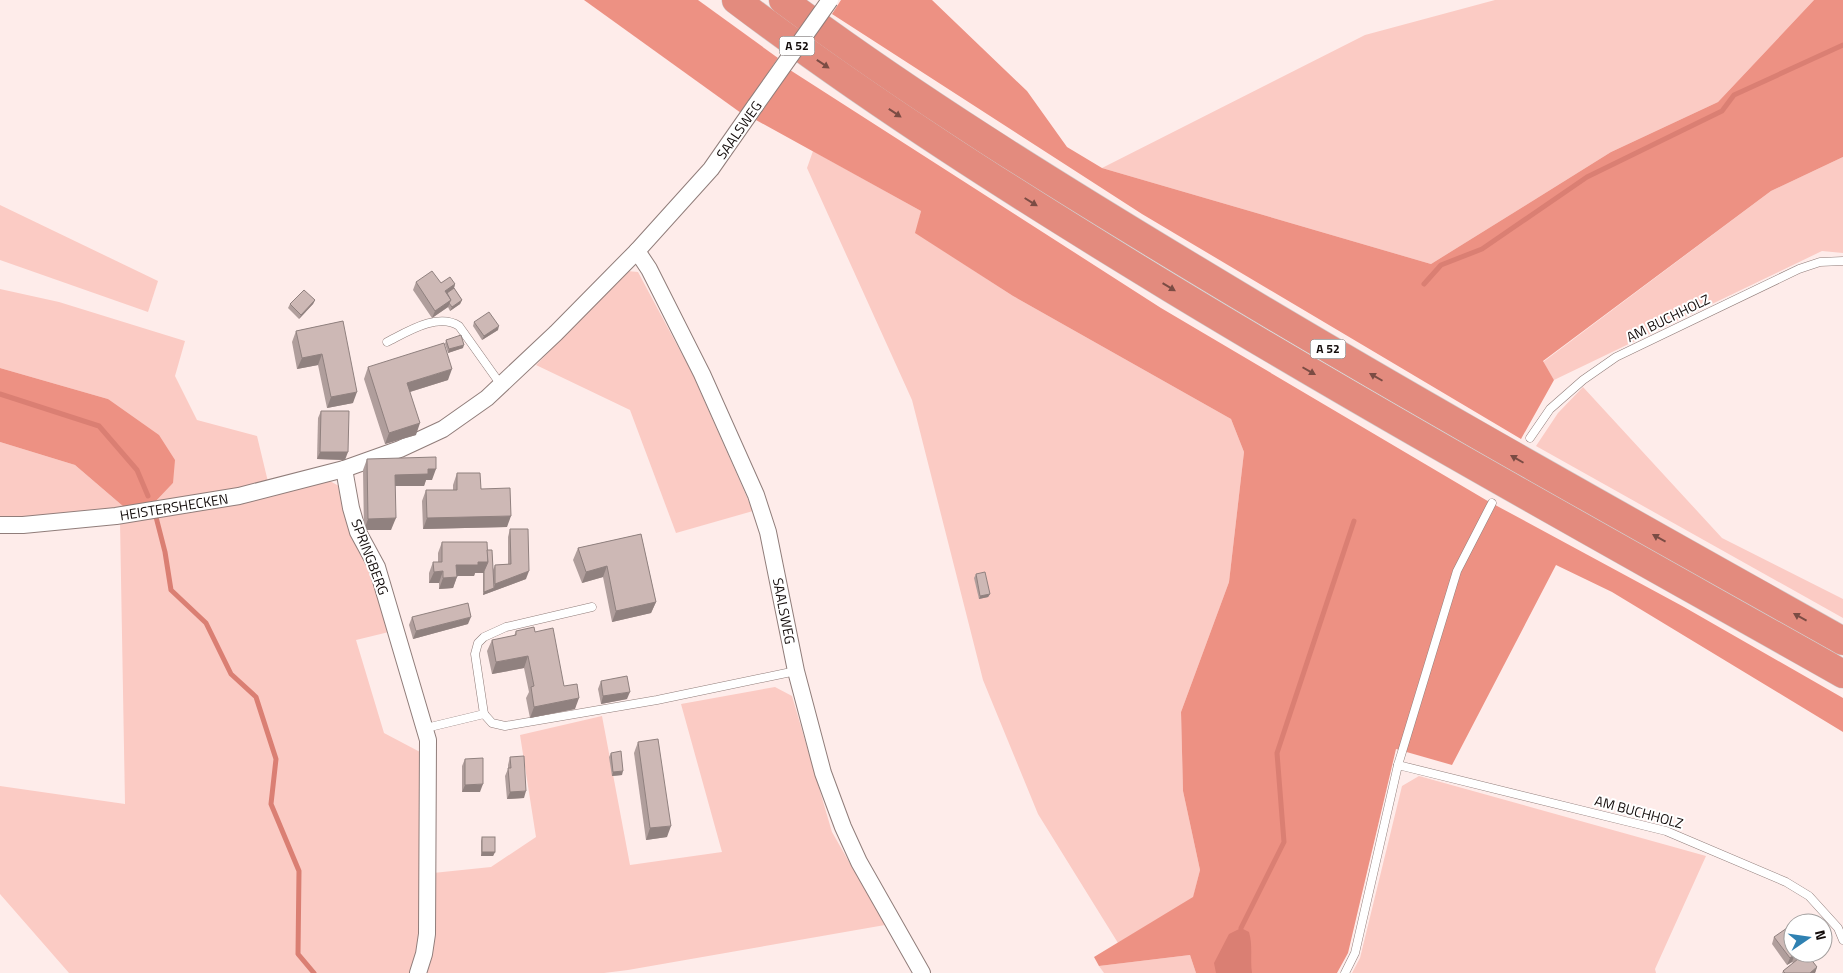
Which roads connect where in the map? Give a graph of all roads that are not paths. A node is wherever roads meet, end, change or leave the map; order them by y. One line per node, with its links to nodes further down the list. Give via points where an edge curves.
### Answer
1 (736, 0): 15 (highway, A 52, one-way to 15, via 812,57 948,149 1119,257 1479,470)
2 (783, 0): 13 (highway, A 52, one-way to 2, via 1515,458 1268,314 972,131)
3 (830, 0): 4 (street, SAALSWEG, bridge, via 711,169)
4 (634, 253): 7 (street, via 556,334); 14 (street, SAALSWEG, via 649,268 702,374 756,496 768,532)
5 (1843, 261): 8 (lane, AM BUCHHOLZ, via 1820,262 1799,269 1616,357 1550,409)
6 (387, 342): 7 (lane, via 422,325 453,322)
7 (501, 385): 9 (street, via 443,429)
8 (1530, 438)
9 (344, 469): 11 (street, HEISTERSHECKEN, via 239,496 116,516); 17 (street, SPRINGBERG, via 358,532 377,567)
10 (1492, 503): 18 (lane, via 1457,570)
11 (0, 525)
12 (592, 607): 16 (lane, via 506,627 484,637 475,654)
13 (1843, 641)
14 (796, 671): 16 (lane, via 657,700 505,726 492,724); 21 (street, SAALSWEG, via 823,773 843,827 859,862)
15 (1843, 674)
16 (484, 714): 17 (lane)
17 (426, 728): 20 (street, SPRINGBERG, via 429,756 427,934)
18 (1398, 765): 19 (lane, AM BUCHHOLZ, via 1666,830 1786,882 1809,896 1838,928); 22 (lane, via 1355,953)
19 (1843, 940)
20 (418, 973)
21 (922, 973)
22 (1345, 973)

